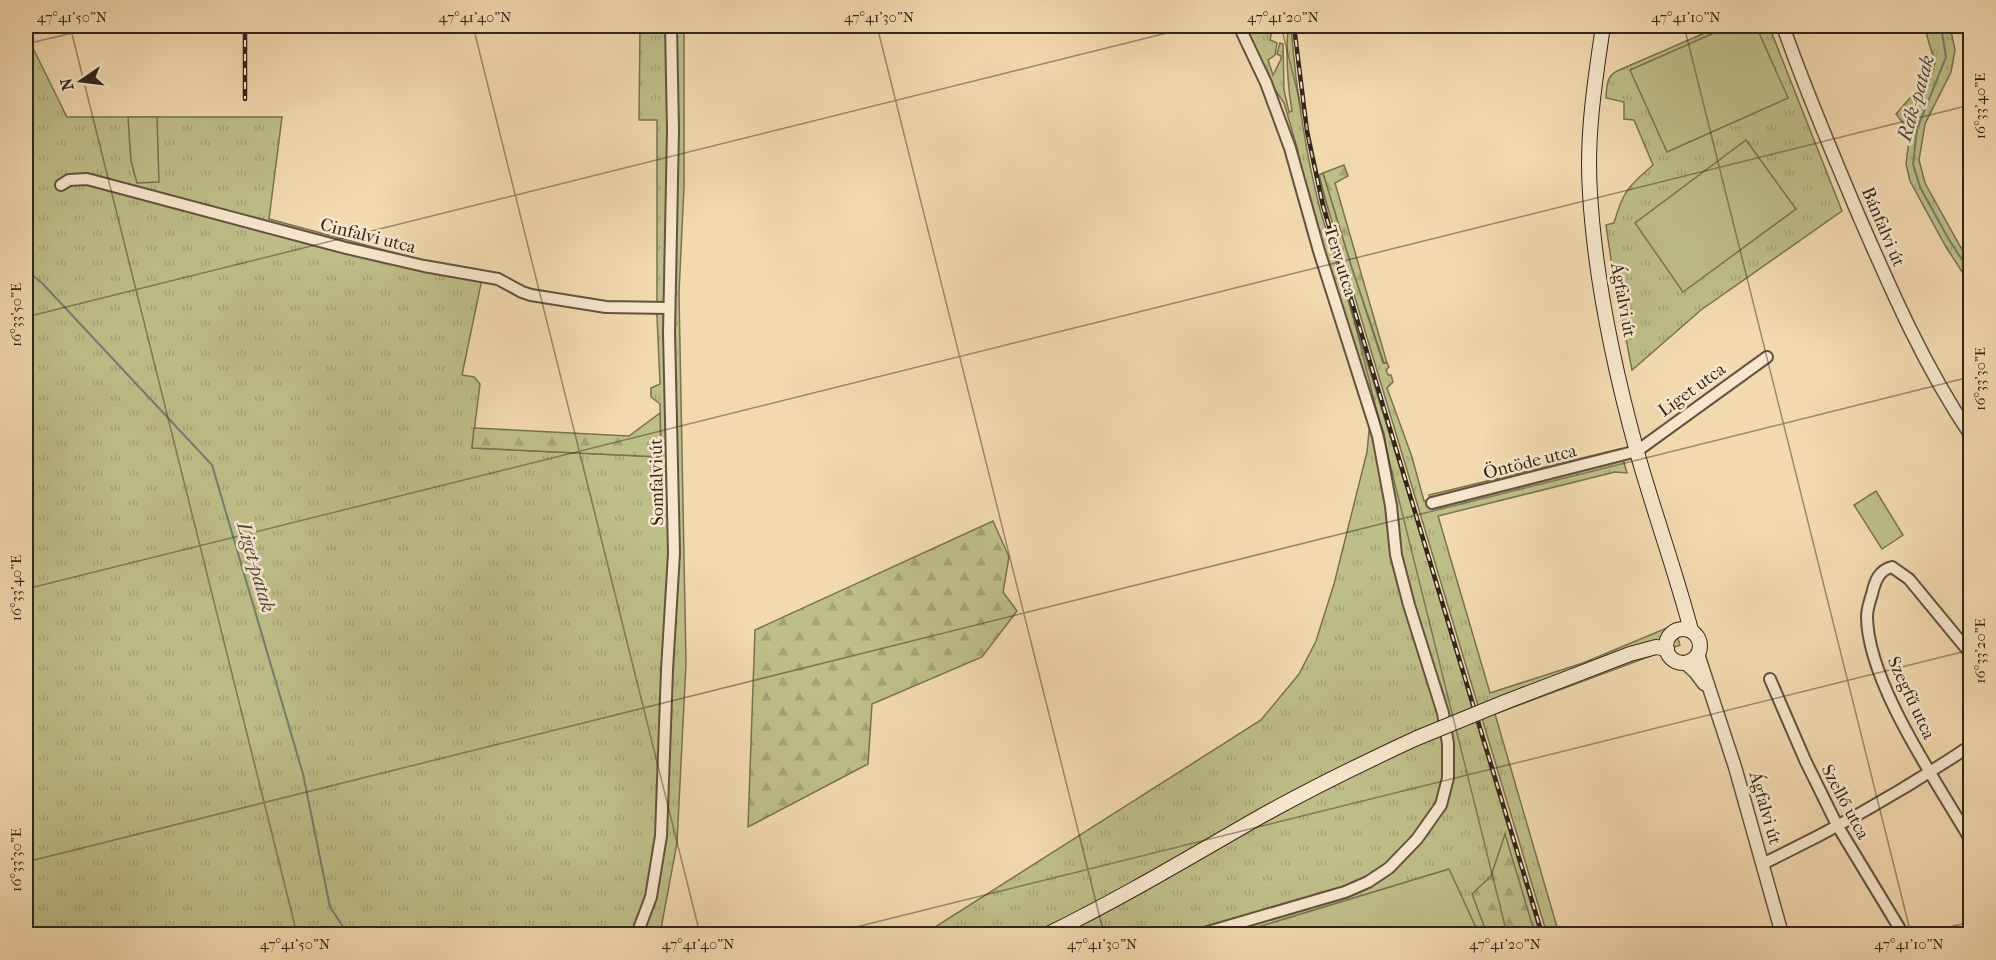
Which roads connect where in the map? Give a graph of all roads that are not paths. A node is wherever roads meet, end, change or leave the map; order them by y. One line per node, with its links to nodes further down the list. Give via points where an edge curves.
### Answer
1 (671, 26): 6 (street, Somfalvi út)
2 (1239, 26): 24 (street, Terv utca, via 1290,148 1378,436 1396,555 1443,713 1448,778 1441,805 1417,839 1389,868 1368,882)
3 (1603, 26): 9 (main road, Ágfalvi út, via 1590,124 1591,210 1606,310)
4 (1783, 26): 8 (street, Bánfalvi út, via 1828,144 1894,297 1926,361)
5 (61, 185): 6 (street, Cinfalvi utca, via 69,180 87,179 346,248 498,279 531,295 606,307)
6 (669, 308): 22 (street, Somfalvi út, via 674,554 661,836 651,897)
7 (1767, 357): 9 (street, Liget utca)
8 (1971, 434)
9 (1637, 452): 10 (street, Öntöde utca); 11 (main road, Ágfalvi út, via 1674,573)
10 (1432, 503)
11 (1672, 639): 13 (main road, via 1696,634 1700,642); 14 (main road, via 1673,658); 23 (main road, bridge, via 1417,738 1277,808)
12 (1971, 653): 18 (street, Szegfű utca, via 1909,579 1892,567 1882,572 1867,615 1874,657)
13 (1698, 654): 14 (main road); 16 (street, Ágfalvi út)
14 (1683, 662): 16 (street, Ágfalvi út)
15 (1770, 679): 19 (street, Szellő utca)
16 (1711, 692): 21 (street, Ágfalvi út)
17 (1971, 746): 18 (street)
18 (1930, 773): 19 (street); 20 (street, Szegfű utca)
19 (1837, 825): 21 (street); 26 (street, Szellő utca)
20 (1971, 839)
21 (1762, 864): 25 (street, Ágfalvi út)
22 (637, 934)
23 (1048, 934)
24 (1201, 934)
25 (1782, 934)
26 (1903, 934)

